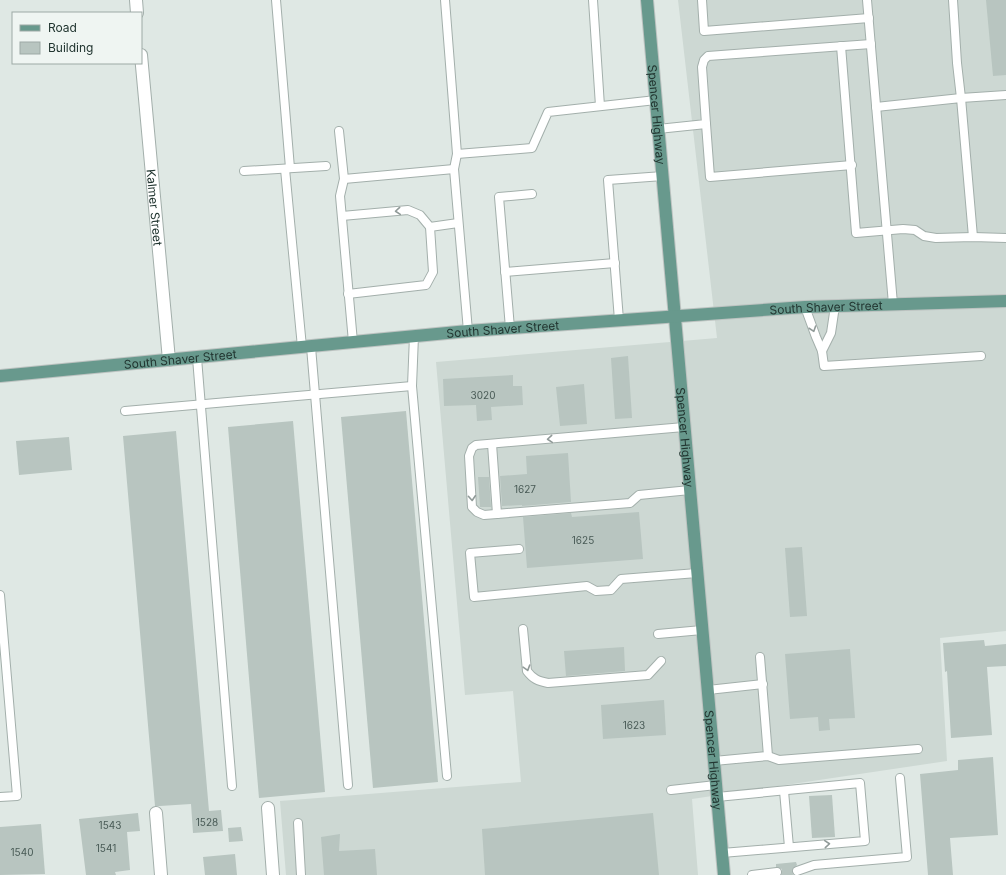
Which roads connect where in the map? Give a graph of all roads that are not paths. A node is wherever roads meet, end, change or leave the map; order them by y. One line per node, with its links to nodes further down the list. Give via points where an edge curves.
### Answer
1 (136, 0): 9 (street)
2 (276, 0): 26 (lane)
3 (445, 0): 22 (lane)
4 (593, 0): 17 (lane)
5 (646, 0): 16 (main road, Spencer Highway)
6 (702, 0): 10 (lane, via 704,31)
7 (867, 0): 10 (lane)
8 (953, 0): 15 (lane)
9 (137, 12)
10 (869, 18): 11 (lane)
11 (871, 44): 12 (lane); 18 (lane)
12 (841, 46): 19 (lane, via 708,56 702,67); 23 (lane)
13 (142, 64): 54 (street, Kalmer Street)
14 (1006, 95): 15 (lane)
15 (961, 98): 18 (lane); 35 (lane)
16 (656, 100): 17 (lane); 20 (main road, Spencer Highway)
17 (600, 106): 22 (lane, via 548,112 532,148)
18 (876, 107): 34 (lane)
19 (706, 124): 20 (lane); 23 (lane, via 710,177)
20 (658, 129): 28 (main road, Spencer Highway)
21 (339, 131): 29 (lane)
22 (457, 154): 25 (lane)
23 (852, 165): 34 (lane, via 856,233)
24 (326, 166): 26 (lane)
25 (454, 168): 29 (lane); 32 (lane)
26 (288, 169): 27 (lane); 50 (lane)
27 (244, 171)
28 (662, 176): 37 (lane, via 608,180); 44 (main road, Spencer Highway)
29 (344, 179): 31 (lane, via 340,196)
30 (532, 194): 38 (lane, via 499,197)
31 (342, 216): 33 (lane, one-way to 31, via 420,214 408,210); 39 (lane)
32 (458, 223): 33 (lane); 47 (lane)
33 (430, 227): 39 (lane, via 433,272 426,285)
34 (887, 231): 35 (lane, via 914,230 924,236 936,238); 41 (lane)
35 (973, 236): 36 (lane)
36 (1006, 238)
37 (614, 263): 38 (lane); 45 (lane)
38 (505, 272): 46 (lane)
39 (348, 294): 49 (lane)
40 (1006, 300): 41 (main road, South Shaver Street)
41 (893, 304): 42 (main road, South Shaver Street)
42 (835, 306): 43 (main road, South Shaver Street); 51 (lane, via 831,333)
43 (805, 307): 44 (main road, South Shaver Street); 51 (lane, one-way to 51)
44 (674, 316): 45 (main road, South Shaver Street); 60 (main road, Spencer Highway)
45 (619, 320): 46 (main road, South Shaver Street)
46 (510, 328): 47 (main road, South Shaver Street)
47 (468, 331): 48 (main road, South Shaver Street)
48 (414, 336): 49 (main road, South Shaver Street); 56 (lane)
49 (353, 342): 50 (main road, South Shaver Street)
50 (307, 347): 53 (main road, South Shaver Street); 57 (lane)
51 (822, 351): 52 (lane, via 824,366)
52 (981, 356)
53 (196, 358): 54 (main road, South Shaver Street); 58 (lane)
54 (169, 360): 55 (main road, South Shaver Street)
55 (0, 376)
56 (412, 386): 57 (lane); 77 (lane)
57 (315, 394): 58 (lane); 79 (lane)
58 (200, 404): 59 (lane); 80 (lane)
59 (125, 411)
60 (684, 427): 61 (lane, one-way to 61); 62 (main road, Spencer Highway)
61 (492, 444): 63 (lane); 63 (lane, one-way to 63, via 476,445 469,456 472,507 484,515)
62 (690, 490): 63 (lane, via 639,495 630,503); 65 (main road, Spencer Highway)
63 (497, 514)
64 (519, 549): 65 (lane, via 470,553 474,597 587,586 596,591 611,590 620,580)
65 (697, 573): 68 (main road, Spencer Highway)
66 (0, 595): 84 (lane, via 17,796)
67 (522, 629): 71 (lane, one-way to 71, via 527,671 538,681 548,683 648,675)
68 (702, 630): 69 (lane); 73 (main road, Spencer Highway)
69 (658, 634)
70 (760, 657): 72 (lane)
71 (661, 661)
72 (763, 684): 73 (lane); 75 (lane)
73 (708, 690): 76 (main road, Spencer Highway)
74 (918, 749): 75 (lane, via 779,760)
75 (768, 756): 76 (lane)
76 (714, 760): 82 (main road, Spencer Highway)
77 (447, 776)
78 (900, 778): 90 (lane, via 907,857 814,865)
79 (348, 785)
80 (232, 786)
81 (671, 790): 82 (lane)
82 (717, 791): 83 (lane); 89 (main road, Spencer Highway)
83 (784, 791): 88 (lane); 88 (lane, one-way to 83, via 865,841 860,783)
84 (0, 797)
85 (268, 808): 93 (street)
86 (156, 813): 92 (street)
87 (298, 823): 94 (lane)
88 (789, 847): 89 (lane)
89 (722, 853): 95 (main road, Spencer Highway)
90 (797, 871)
91 (777, 872): 96 (lane)
92 (161, 875)
93 (273, 875)
94 (301, 875)
95 (724, 875)
96 (752, 875)

